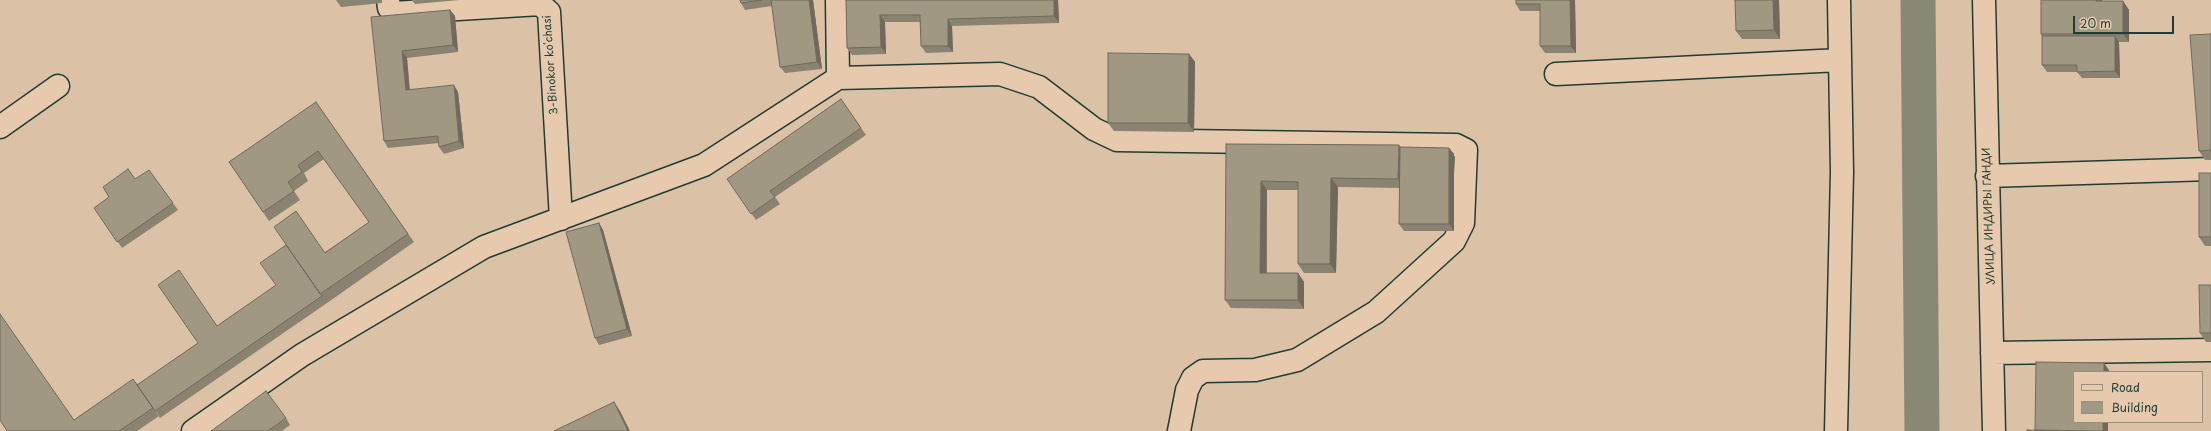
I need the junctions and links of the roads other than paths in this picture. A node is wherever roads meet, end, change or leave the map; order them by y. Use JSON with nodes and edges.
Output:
{"nodes":[{"id":1,"x":388,"y":0,"type":"edge"},
{"id":2,"x":837,"y":0,"type":"edge"},
{"id":3,"x":1839,"y":0,"type":"edge"},
{"id":4,"x":1984,"y":0,"type":"edge"},
{"id":5,"x":1840,"y":60,"type":"junction"},
{"id":6,"x":1556,"y":74,"type":"dead end"},
{"id":7,"x":838,"y":78,"type":"junction"},
{"id":8,"x":58,"y":86,"type":"dead end"},
{"id":9,"x":0,"y":127,"type":"edge"},
{"id":10,"x":2211,"y":169,"type":"edge"},
{"id":11,"x":1987,"y":176,"type":"junction"},
{"id":12,"x":561,"y":218,"type":"junction"},
{"id":13,"x":2211,"y":350,"type":"edge"},
{"id":14,"x":1992,"y":353,"type":"junction"},
{"id":15,"x":193,"y":431,"type":"edge"},
{"id":16,"x":1179,"y":431,"type":"edge"},
{"id":17,"x":1836,"y":431,"type":"edge"},
{"id":18,"x":1994,"y":431,"type":"edge"}],
"edges":[{"from":1,"to":12,"type":"street","name":"3-Binokor koʻchasi"},
{"from":2,"to":7,"type":"street"},
{"from":3,"to":5,"type":"street"},
{"from":4,"to":11,"type":"street","name":"УЛИЦА ИНДИРЫ ГАНДИ"},
{"from":5,"to":6,"type":"street"},
{"from":5,"to":17,"type":"street"},
{"from":7,"to":12,"type":"street"},
{"from":7,"to":16,"type":"street"},
{"from":8,"to":9,"type":"street"},
{"from":10,"to":11,"type":"street"},
{"from":11,"to":14,"type":"street","name":"УЛИЦА ИНДИРЫ ГАНДИ"},
{"from":12,"to":15,"type":"street"},
{"from":13,"to":14,"type":"street"},
{"from":14,"to":18,"type":"street","name":"УЛИЦА ИНДИРЫ ГАНДИ"}]}
